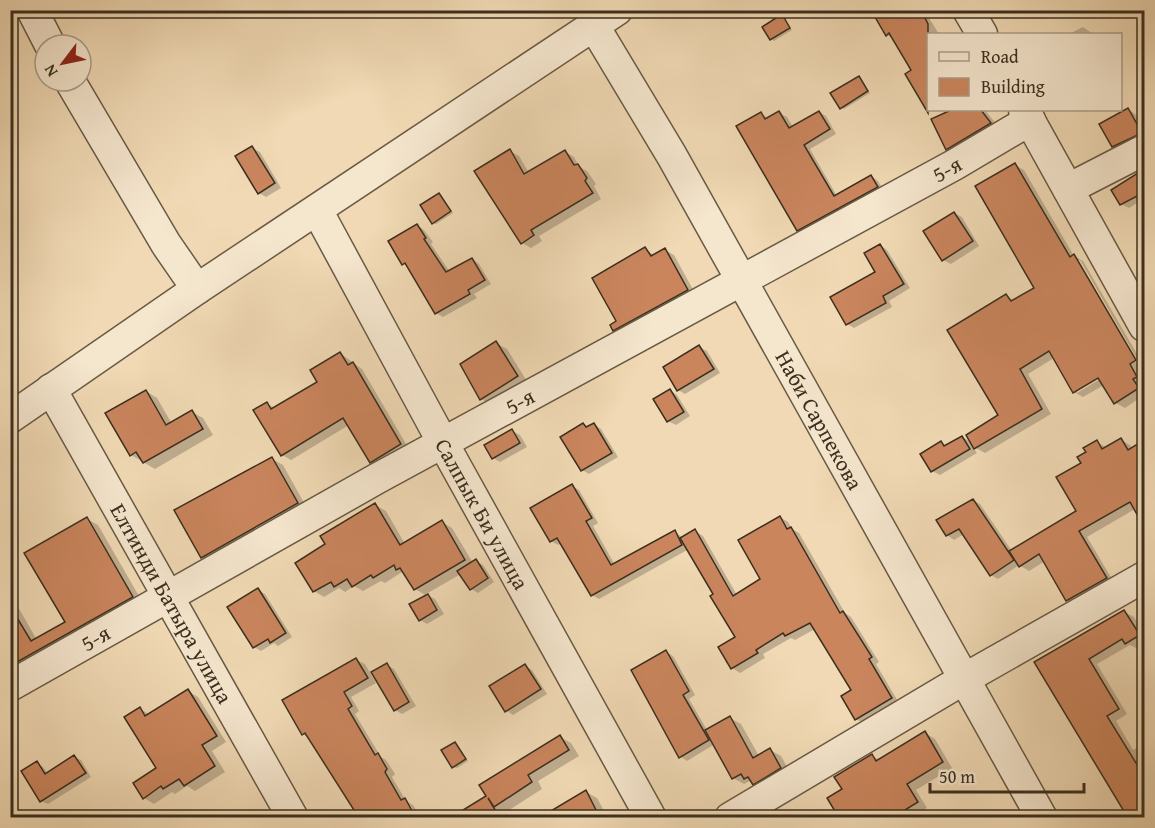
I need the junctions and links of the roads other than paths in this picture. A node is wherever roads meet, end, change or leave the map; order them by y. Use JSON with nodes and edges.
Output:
{"nodes":[{"id":1,"x":32,"y":10,"type":"edge"},
{"id":2,"x":968,"y":10,"type":"edge"},
{"id":3,"x":606,"y":18,"type":"edge"},
{"id":4,"x":44,"y":33,"type":"edge"},
{"id":5,"x":981,"y":33,"type":"edge"},
{"id":6,"x":77,"y":93,"type":"edge"},
{"id":7,"x":1027,"y":115,"type":"edge"},
{"id":8,"x":1144,"y":150,"type":"edge"},
{"id":9,"x":1068,"y":189,"type":"junction"},
{"id":10,"x":317,"y":210,"type":"junction"},
{"id":11,"x":741,"y":281,"type":"junction"},
{"id":12,"x":197,"y":289,"type":"junction"},
{"id":13,"x":1144,"y":326,"type":"edge"},
{"id":14,"x":51,"y":389,"type":"junction"},
{"id":15,"x":10,"y":418,"type":"edge"},
{"id":16,"x":443,"y":443,"type":"junction"},
{"id":17,"x":1144,"y":577,"type":"edge"},
{"id":18,"x":167,"y":597,"type":"junction"},
{"id":19,"x":964,"y":679,"type":"junction"},
{"id":20,"x":10,"y":686,"type":"edge"},
{"id":21,"x":293,"y":818,"type":"edge"},
{"id":22,"x":651,"y":818,"type":"edge"},
{"id":23,"x":730,"y":818,"type":"edge"},
{"id":24,"x":1042,"y":818,"type":"edge"}],
"edges":[{"from":1,"to":4,"type":"street"},
{"from":2,"to":5,"type":"street"},
{"from":3,"to":10,"type":"street"},
{"from":3,"to":11,"type":"street","name":"Наби Сарпекова"},
{"from":6,"to":12,"type":"street"},
{"from":7,"to":9,"type":"street"},
{"from":7,"to":11,"type":"street","name":"5-я"},
{"from":8,"to":9,"type":"street"},
{"from":9,"to":13,"type":"street"},
{"from":10,"to":12,"type":"street"},
{"from":10,"to":16,"type":"street","name":"Салпык Би улица"},
{"from":11,"to":16,"type":"street","name":"5-я"},
{"from":11,"to":19,"type":"street","name":"Наби Сарпекова"},
{"from":12,"to":14,"type":"street"},
{"from":14,"to":15,"type":"street"},
{"from":14,"to":18,"type":"street","name":"Елтинди Батыра улица"},
{"from":16,"to":18,"type":"street","name":"5-я"},
{"from":16,"to":22,"type":"street","name":"Салпык Би улица"},
{"from":17,"to":19,"type":"street"},
{"from":18,"to":20,"type":"street","name":"5-я"},
{"from":18,"to":21,"type":"street","name":"Елтинди Батыра улица"},
{"from":19,"to":23,"type":"street"},
{"from":19,"to":24,"type":"street","name":"Наби Сарпекова"}]}
